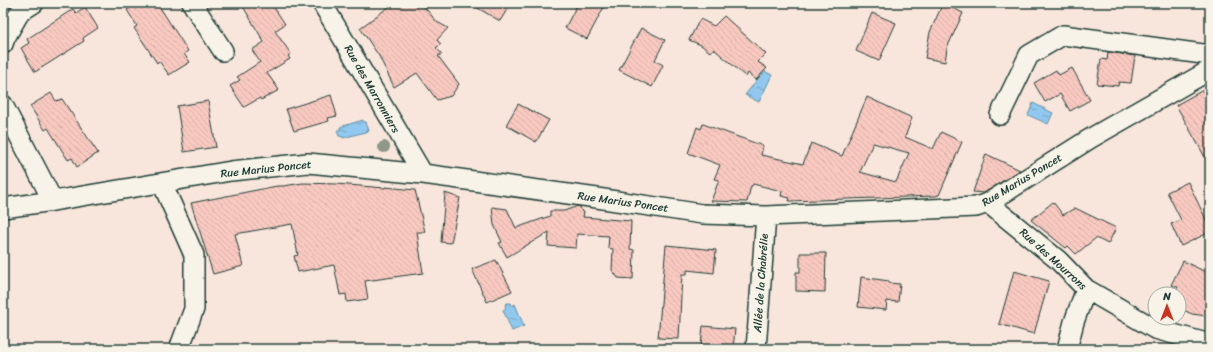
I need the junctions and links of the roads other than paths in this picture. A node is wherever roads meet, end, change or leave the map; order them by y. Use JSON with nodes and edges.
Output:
{"nodes":[{"id":1,"x":34,"y":3,"type":"edge"},
{"id":2,"x":192,"y":3,"type":"edge"},
{"id":3,"x":322,"y":3,"type":"edge"},
{"id":4,"x":3,"y":44,"type":"edge"},
{"id":5,"x":223,"y":51,"type":"dead end"},
{"id":6,"x":1210,"y":55,"type":"edge"},
{"id":7,"x":1210,"y":70,"type":"edge"},
{"id":8,"x":3,"y":105,"type":"edge"},
{"id":9,"x":1000,"y":115,"type":"dead end"},
{"id":10,"x":423,"y":174,"type":"junction"},
{"id":11,"x":162,"y":183,"type":"junction"},
{"id":12,"x":53,"y":201,"type":"junction"},
{"id":13,"x":988,"y":203,"type":"junction"},
{"id":14,"x":3,"y":208,"type":"edge"},
{"id":15,"x":766,"y":216,"type":"junction"},
{"id":16,"x":1086,"y":289,"type":"junction"},
{"id":17,"x":1210,"y":344,"type":"edge"},
{"id":18,"x":179,"y":349,"type":"edge"},
{"id":19,"x":756,"y":349,"type":"edge"},
{"id":20,"x":1067,"y":349,"type":"edge"}],
"edges":[{"from":1,"to":4,"type":"street"},
{"from":2,"to":5,"type":"street"},
{"from":3,"to":10,"type":"street","name":"Rue des Marronniers"},
{"from":6,"to":9,"type":"street"},
{"from":7,"to":13,"type":"street","name":"Rue Marius Poncet"},
{"from":8,"to":12,"type":"street"},
{"from":10,"to":11,"type":"street","name":"Rue Marius Poncet"},
{"from":10,"to":15,"type":"street","name":"Rue Marius Poncet"},
{"from":11,"to":12,"type":"street","name":"Rue Marius Poncet"},
{"from":11,"to":18,"type":"street"},
{"from":12,"to":14,"type":"street","name":"Rue Marius Poncet"},
{"from":13,"to":15,"type":"street","name":"Rue Marius Poncet"},
{"from":13,"to":16,"type":"street","name":"Rue des Mourrons"},
{"from":15,"to":19,"type":"street","name":"Allée de la Chabrélie"},
{"from":16,"to":17,"type":"street","name":"Rue des Mourrons"},
{"from":16,"to":20,"type":"street"}]}
